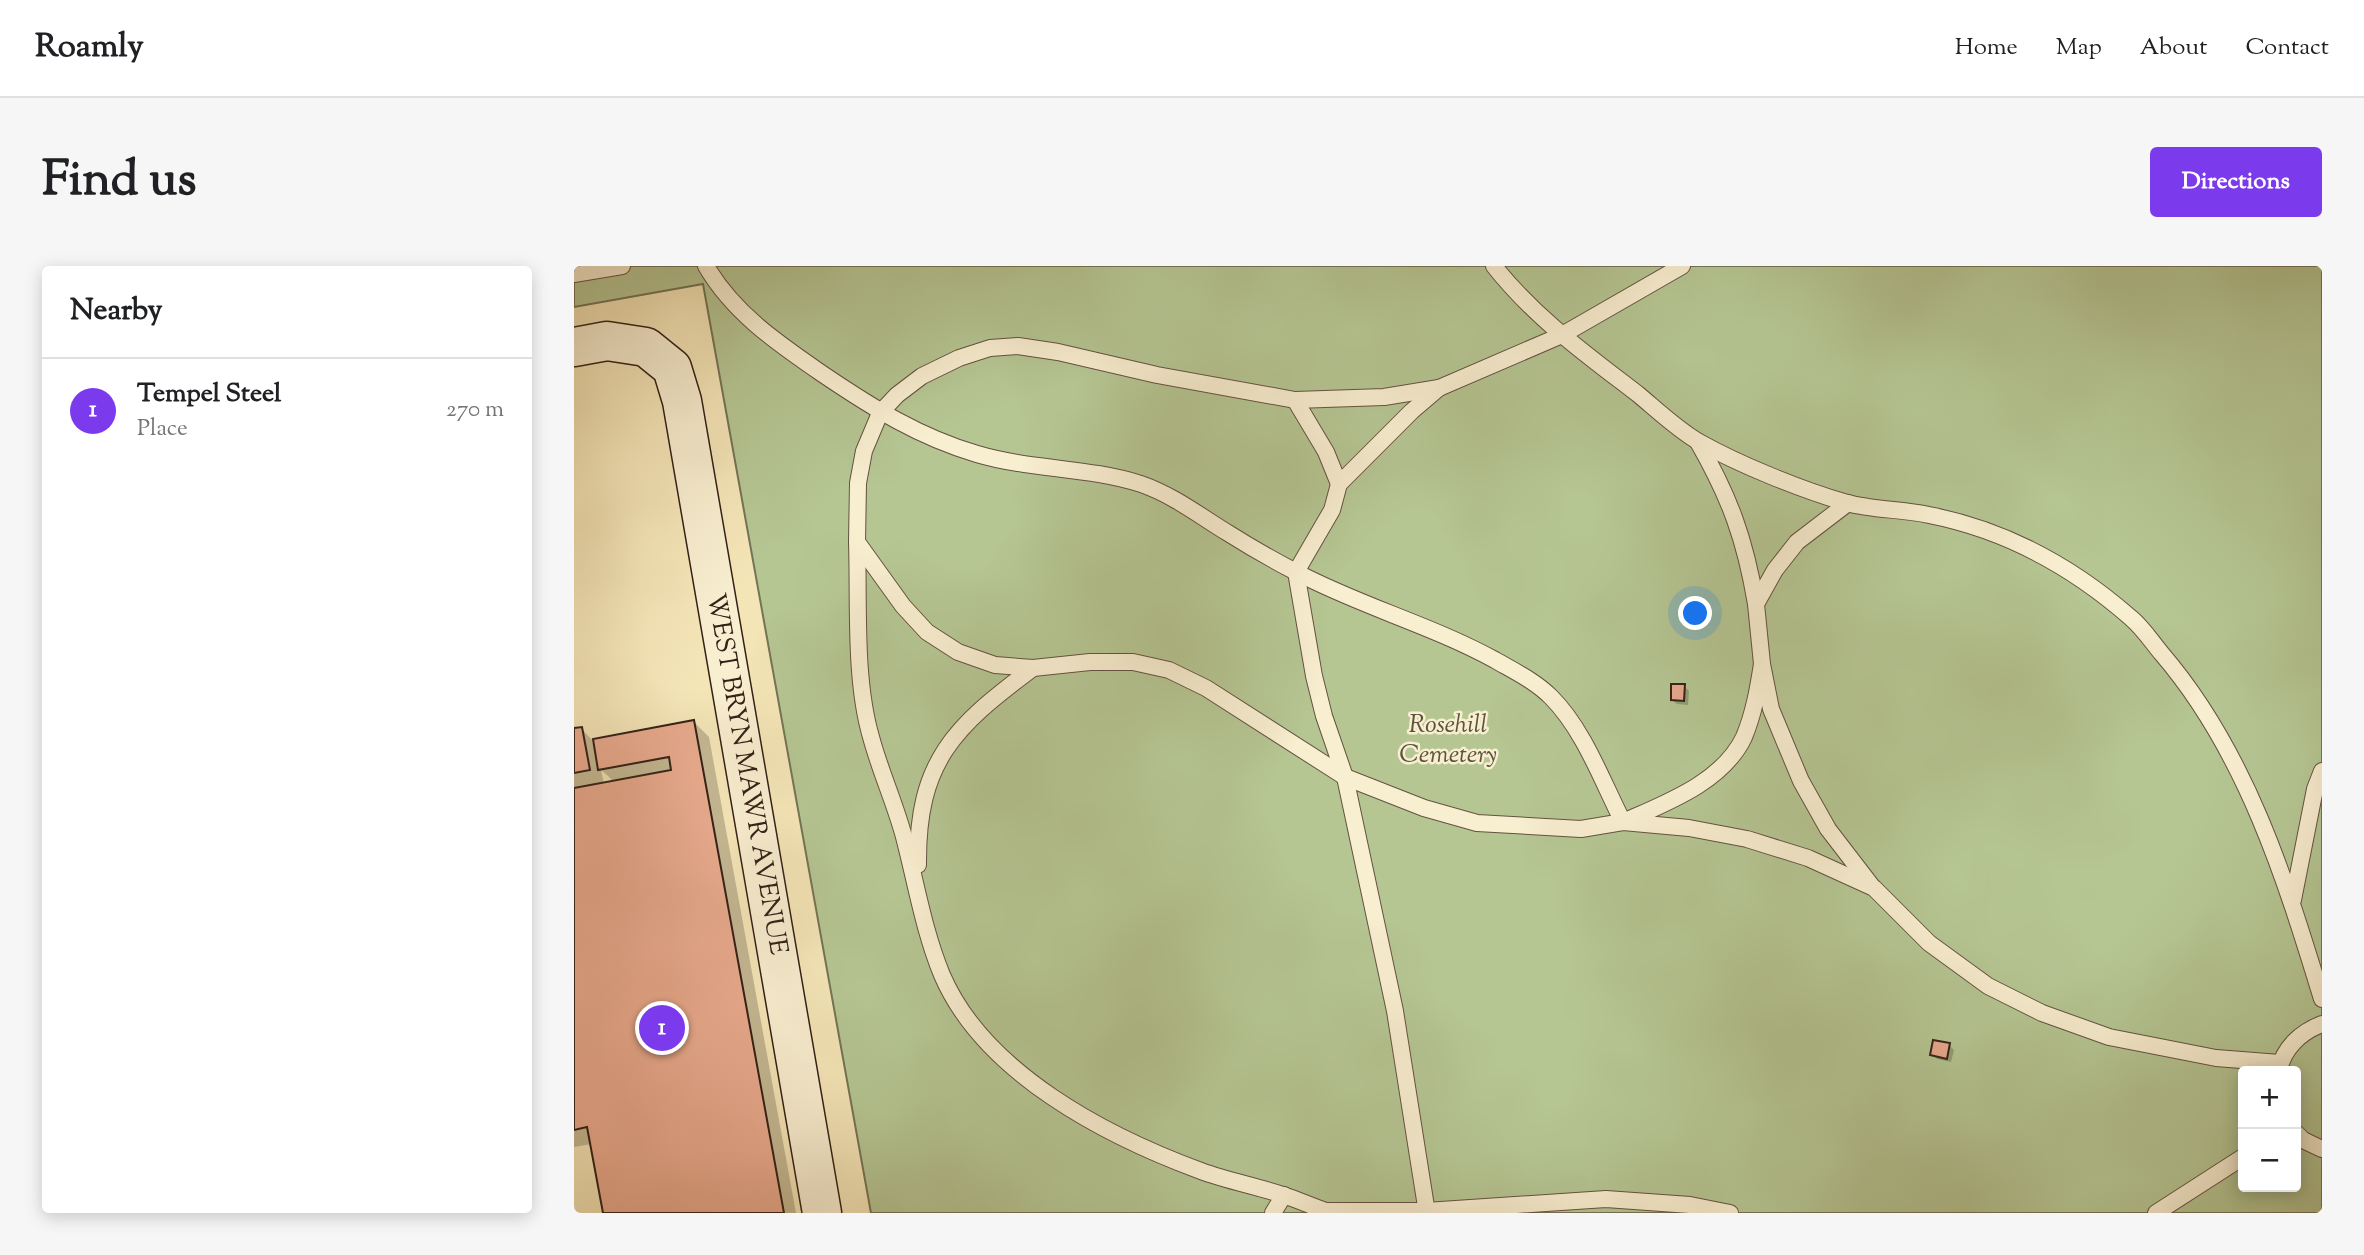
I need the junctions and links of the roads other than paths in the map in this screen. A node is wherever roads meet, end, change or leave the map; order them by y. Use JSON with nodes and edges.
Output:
{"nodes":[{"id":1,"x":622,"y":266,"type":"edge"},
{"id":2,"x":706,"y":266,"type":"edge"},
{"id":3,"x":1494,"y":266,"type":"edge"},
{"id":4,"x":1682,"y":266,"type":"edge"},
{"id":5,"x":574,"y":274,"type":"edge"},
{"id":6,"x":1562,"y":335,"type":"junction"},
{"id":7,"x":574,"y":347,"type":"edge"},
{"id":8,"x":1440,"y":388,"type":"junction"},
{"id":9,"x":1295,"y":400,"type":"junction"},
{"id":10,"x":880,"y":413,"type":"junction"},
{"id":11,"x":1698,"y":442,"type":"junction"},
{"id":12,"x":1339,"y":484,"type":"junction"},
{"id":13,"x":1848,"y":503,"type":"junction"},
{"id":14,"x":857,"y":542,"type":"junction"},
{"id":15,"x":1296,"y":572,"type":"junction"},
{"id":16,"x":1756,"y":604,"type":"junction"},
{"id":17,"x":1762,"y":664,"type":"junction"},
{"id":18,"x":1033,"y":668,"type":"junction"},
{"id":19,"x":2322,"y":771,"type":"edge"},
{"id":20,"x":1346,"y":777,"type":"junction"},
{"id":21,"x":1623,"y":822,"type":"junction"},
{"id":22,"x":1874,"y":888,"type":"junction"},
{"id":23,"x":918,"y":892,"type":"junction"},
{"id":24,"x":2292,"y":902,"type":"junction"},
{"id":25,"x":2322,"y":999,"type":"edge"},
{"id":26,"x":2322,"y":1024,"type":"edge"},
{"id":27,"x":2272,"y":1066,"type":"edge"},
{"id":28,"x":2280,"y":1066,"type":"edge"},
{"id":29,"x":2301,"y":1138,"type":"edge"},
{"id":30,"x":2322,"y":1149,"type":"edge"},
{"id":31,"x":2238,"y":1160,"type":"edge"},
{"id":32,"x":1284,"y":1195,"type":"junction"},
{"id":33,"x":1330,"y":1212,"type":"edge"},
{"id":34,"x":1426,"y":1212,"type":"edge"},
{"id":35,"x":822,"y":1213,"type":"edge"},
{"id":36,"x":1273,"y":1213,"type":"edge"},
{"id":37,"x":1730,"y":1213,"type":"edge"},
{"id":38,"x":2156,"y":1213,"type":"edge"}],
"edges":[{"from":1,"to":5,"type":"lane"},
{"from":2,"to":10,"type":"lane"},
{"from":3,"to":6,"type":"lane"},
{"from":4,"to":6,"type":"lane"},
{"from":6,"to":8,"type":"lane"},
{"from":6,"to":11,"type":"lane"},
{"from":7,"to":35,"type":"street","name":"WEST BRYN MAWR AVENUE"},
{"from":8,"to":9,"type":"lane"},
{"from":8,"to":12,"type":"lane"},
{"from":9,"to":10,"type":"lane"},
{"from":9,"to":12,"type":"lane"},
{"from":10,"to":14,"type":"lane"},
{"from":10,"to":15,"type":"lane"},
{"from":11,"to":13,"type":"lane"},
{"from":11,"to":16,"type":"lane"},
{"from":12,"to":15,"type":"lane"},
{"from":13,"to":16,"type":"lane"},
{"from":13,"to":24,"type":"lane"},
{"from":14,"to":18,"type":"lane"},
{"from":14,"to":23,"type":"lane"},
{"from":15,"to":20,"type":"lane"},
{"from":15,"to":21,"type":"lane"},
{"from":16,"to":17,"type":"lane"},
{"from":17,"to":21,"type":"lane"},
{"from":17,"to":22,"type":"lane"},
{"from":18,"to":20,"type":"lane"},
{"from":18,"to":23,"type":"lane"},
{"from":19,"to":24,"type":"lane"},
{"from":20,"to":21,"type":"lane"},
{"from":20,"to":34,"type":"lane"},
{"from":21,"to":22,"type":"lane"},
{"from":22,"to":27,"type":"lane"},
{"from":23,"to":32,"type":"lane"},
{"from":24,"to":25,"type":"lane"},
{"from":26,"to":28,"type":"lane"},
{"from":29,"to":30,"type":"lane"},
{"from":31,"to":38,"type":"lane"},
{"from":32,"to":33,"type":"lane"},
{"from":32,"to":36,"type":"lane"},
{"from":33,"to":34,"type":"lane"},
{"from":34,"to":37,"type":"lane"}]}
